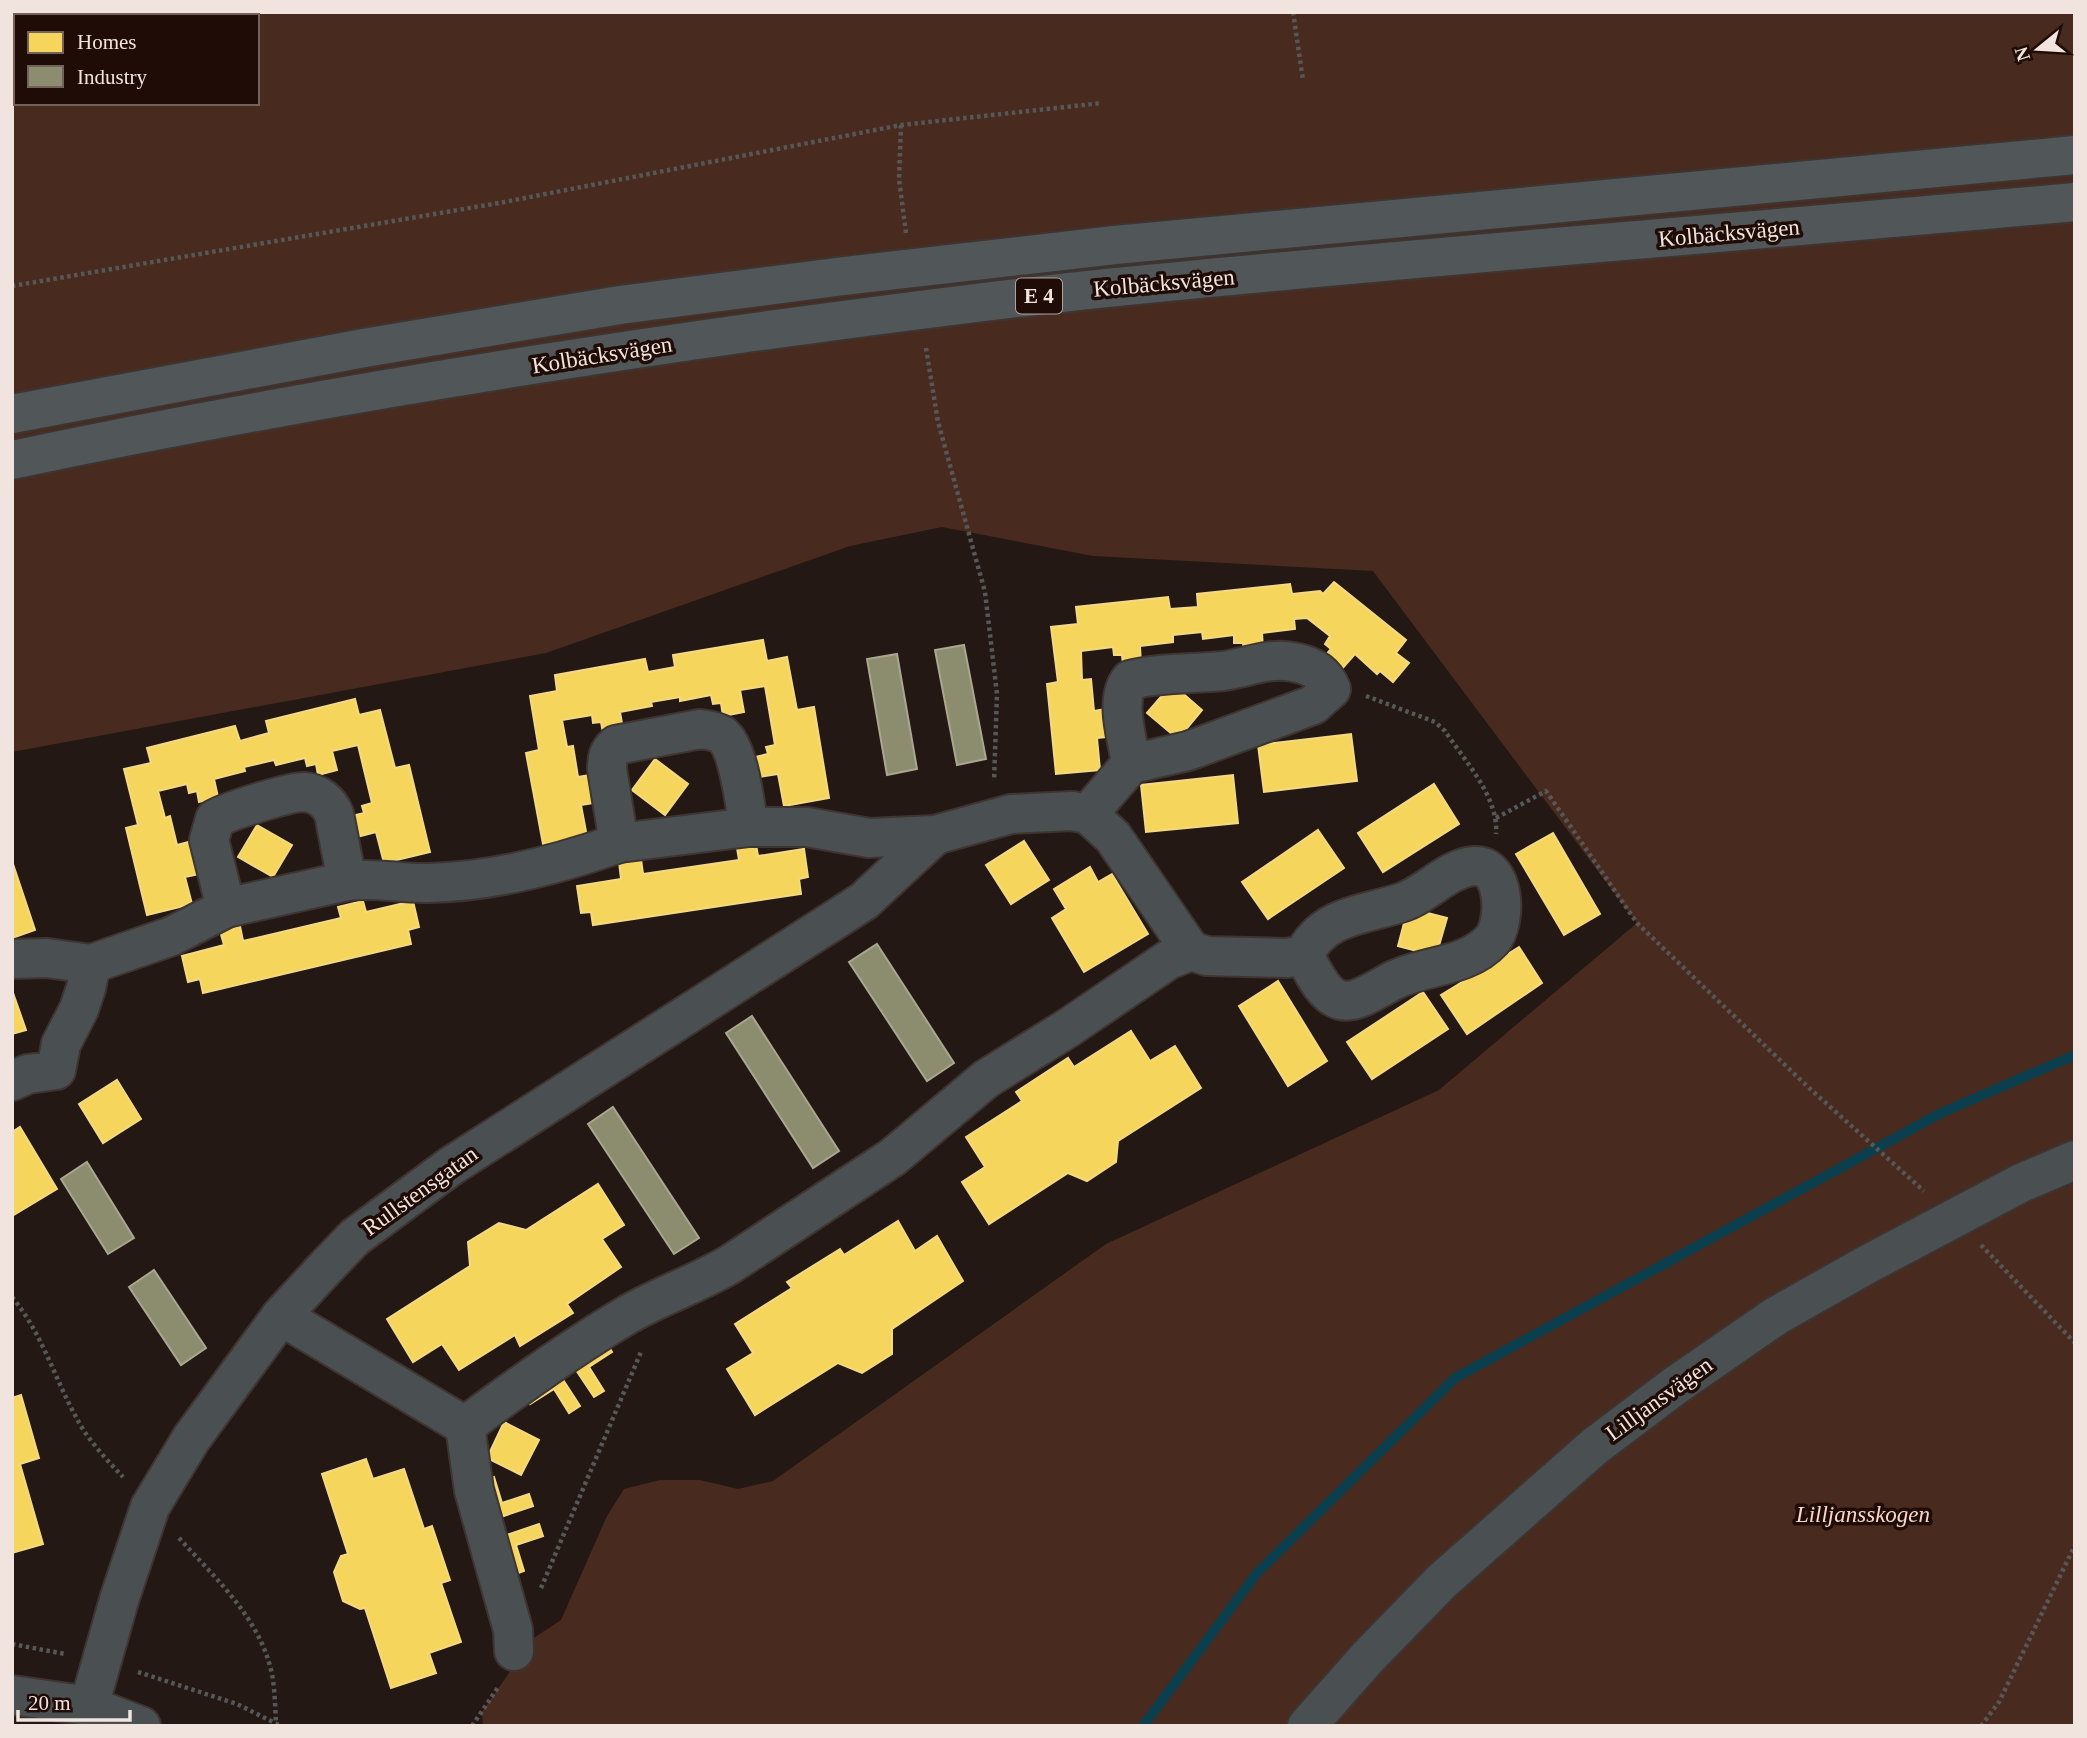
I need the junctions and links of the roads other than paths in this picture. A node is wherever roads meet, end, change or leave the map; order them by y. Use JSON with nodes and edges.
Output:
{"nodes":[{"id":1,"x":2075,"y":155,"type":"edge"},
{"id":2,"x":2075,"y":202,"type":"edge"},
{"id":3,"x":12,"y":414,"type":"edge"},
{"id":4,"x":12,"y":460,"type":"edge"},
{"id":5,"x":1131,"y":764,"type":"junction"},
{"id":6,"x":1088,"y":814,"type":"junction"},
{"id":7,"x":749,"y":827,"type":"junction"},
{"id":8,"x":935,"y":835,"type":"junction"},
{"id":9,"x":619,"y":843,"type":"junction"},
{"id":10,"x":347,"y":881,"type":"junction"},
{"id":11,"x":226,"y":908,"type":"junction"},
{"id":12,"x":1191,"y":951,"type":"junction"},
{"id":13,"x":1304,"y":955,"type":"junction"},
{"id":14,"x":12,"y":959,"type":"edge"},
{"id":15,"x":91,"y":964,"type":"junction"},
{"id":16,"x":12,"y":1081,"type":"edge"},
{"id":17,"x":2075,"y":1160,"type":"edge"},
{"id":18,"x":281,"y":1316,"type":"junction"},
{"id":19,"x":465,"y":1426,"type":"junction"},
{"id":20,"x":514,"y":1651,"type":"road end"},
{"id":21,"x":12,"y":1695,"type":"edge"},
{"id":22,"x":89,"y":1706,"type":"junction"},
{"id":23,"x":141,"y":1726,"type":"edge"},
{"id":24,"x":1307,"y":1726,"type":"edge"}],
"edges":[{"from":1,"to":3,"type":"highway","name":"Kolbäcksvägen","number":"E 4"},
{"from":2,"to":4,"type":"highway","name":"Kolbäcksvägen","number":"E 4"},
{"from":5,"to":5,"type":"street"},
{"from":5,"to":6,"type":"street"},
{"from":6,"to":8,"type":"street"},
{"from":6,"to":12,"type":"street"},
{"from":7,"to":8,"type":"street"},
{"from":7,"to":9,"type":"street"},
{"from":7,"to":9,"type":"street"},
{"from":8,"to":18,"type":"street","name":"Rullstensgatan"},
{"from":9,"to":10,"type":"street"},
{"from":10,"to":11,"type":"street"},
{"from":10,"to":11,"type":"street"},
{"from":11,"to":15,"type":"street"},
{"from":12,"to":13,"type":"street"},
{"from":12,"to":19,"type":"street"},
{"from":13,"to":13,"type":"street"},
{"from":14,"to":15,"type":"street"},
{"from":15,"to":16,"type":"street"},
{"from":17,"to":24,"type":"street","name":"Lilljansvägen"},
{"from":18,"to":19,"type":"street"},
{"from":18,"to":22,"type":"street","name":"Rullstensgatan"},
{"from":19,"to":20,"type":"street"},
{"from":21,"to":22,"type":"street"},
{"from":22,"to":23,"type":"street"}]}
